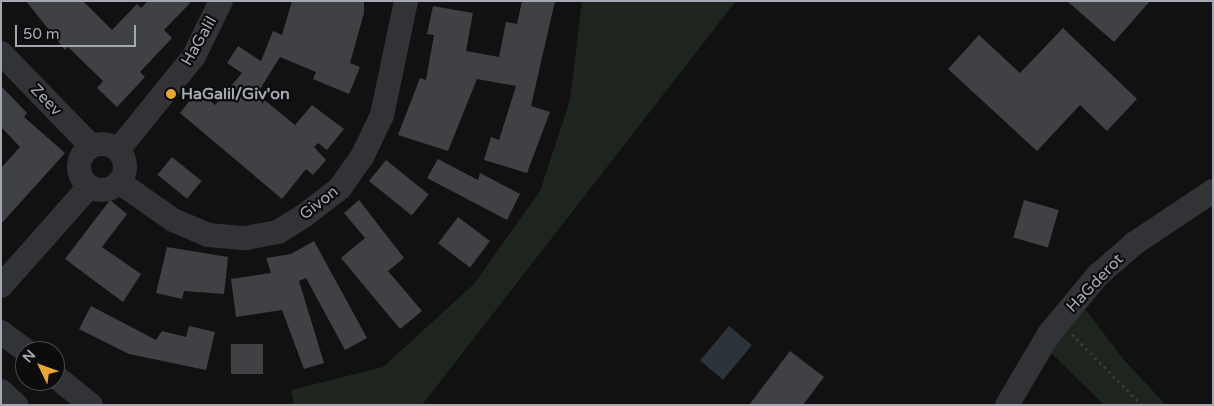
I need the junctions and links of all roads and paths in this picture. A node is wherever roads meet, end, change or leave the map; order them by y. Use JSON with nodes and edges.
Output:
{"nodes":[{"id":1,"x":221,"y":1,"type":"edge"},
{"id":2,"x":406,"y":1,"type":"edge"},
{"id":3,"x":1,"y":53,"type":"edge"},
{"id":4,"x":91,"y":146,"type":"junction"},
{"id":5,"x":118,"y":150,"type":"junction"},
{"id":6,"x":85,"y":182,"type":"junction"},
{"id":7,"x":119,"y":182,"type":"junction"},
{"id":8,"x":1213,"y":191,"type":"edge"},
{"id":9,"x":1,"y":266,"type":"edge"},
{"id":10,"x":1,"y":286,"type":"edge"},
{"id":11,"x":1060,"y":320,"type":"junction"},
{"id":12,"x":4,"y":333,"type":"edge"},
{"id":13,"x":15,"y":342,"type":"edge"},
{"id":14,"x":65,"y":384,"type":"edge"},
{"id":15,"x":1,"y":391,"type":"edge"},
{"id":16,"x":16,"y":405,"type":"edge"},
{"id":17,"x":91,"y":405,"type":"edge"},
{"id":18,"x":1007,"y":405,"type":"edge"},
{"id":19,"x":1142,"y":405,"type":"edge"}],
"edges":[{"from":1,"to":5,"type":"street","name":"HaGalil"},
{"from":2,"to":7,"type":"street","name":"Givon"},
{"from":3,"to":4,"type":"street","name":"Zeev"},
{"from":4,"to":5,"type":"street"},
{"from":4,"to":6,"type":"street"},
{"from":5,"to":7,"type":"street"},
{"from":6,"to":7,"type":"street"},
{"from":6,"to":9,"type":"street"},
{"from":6,"to":10,"type":"street"},
{"from":8,"to":11,"type":"street","name":"HaGderot"},
{"from":11,"to":18,"type":"street","name":"HaGderot"},
{"from":11,"to":19,"type":"path"},
{"from":12,"to":13,"type":"street"},
{"from":14,"to":17,"type":"street"},
{"from":15,"to":16,"type":"street"}]}
